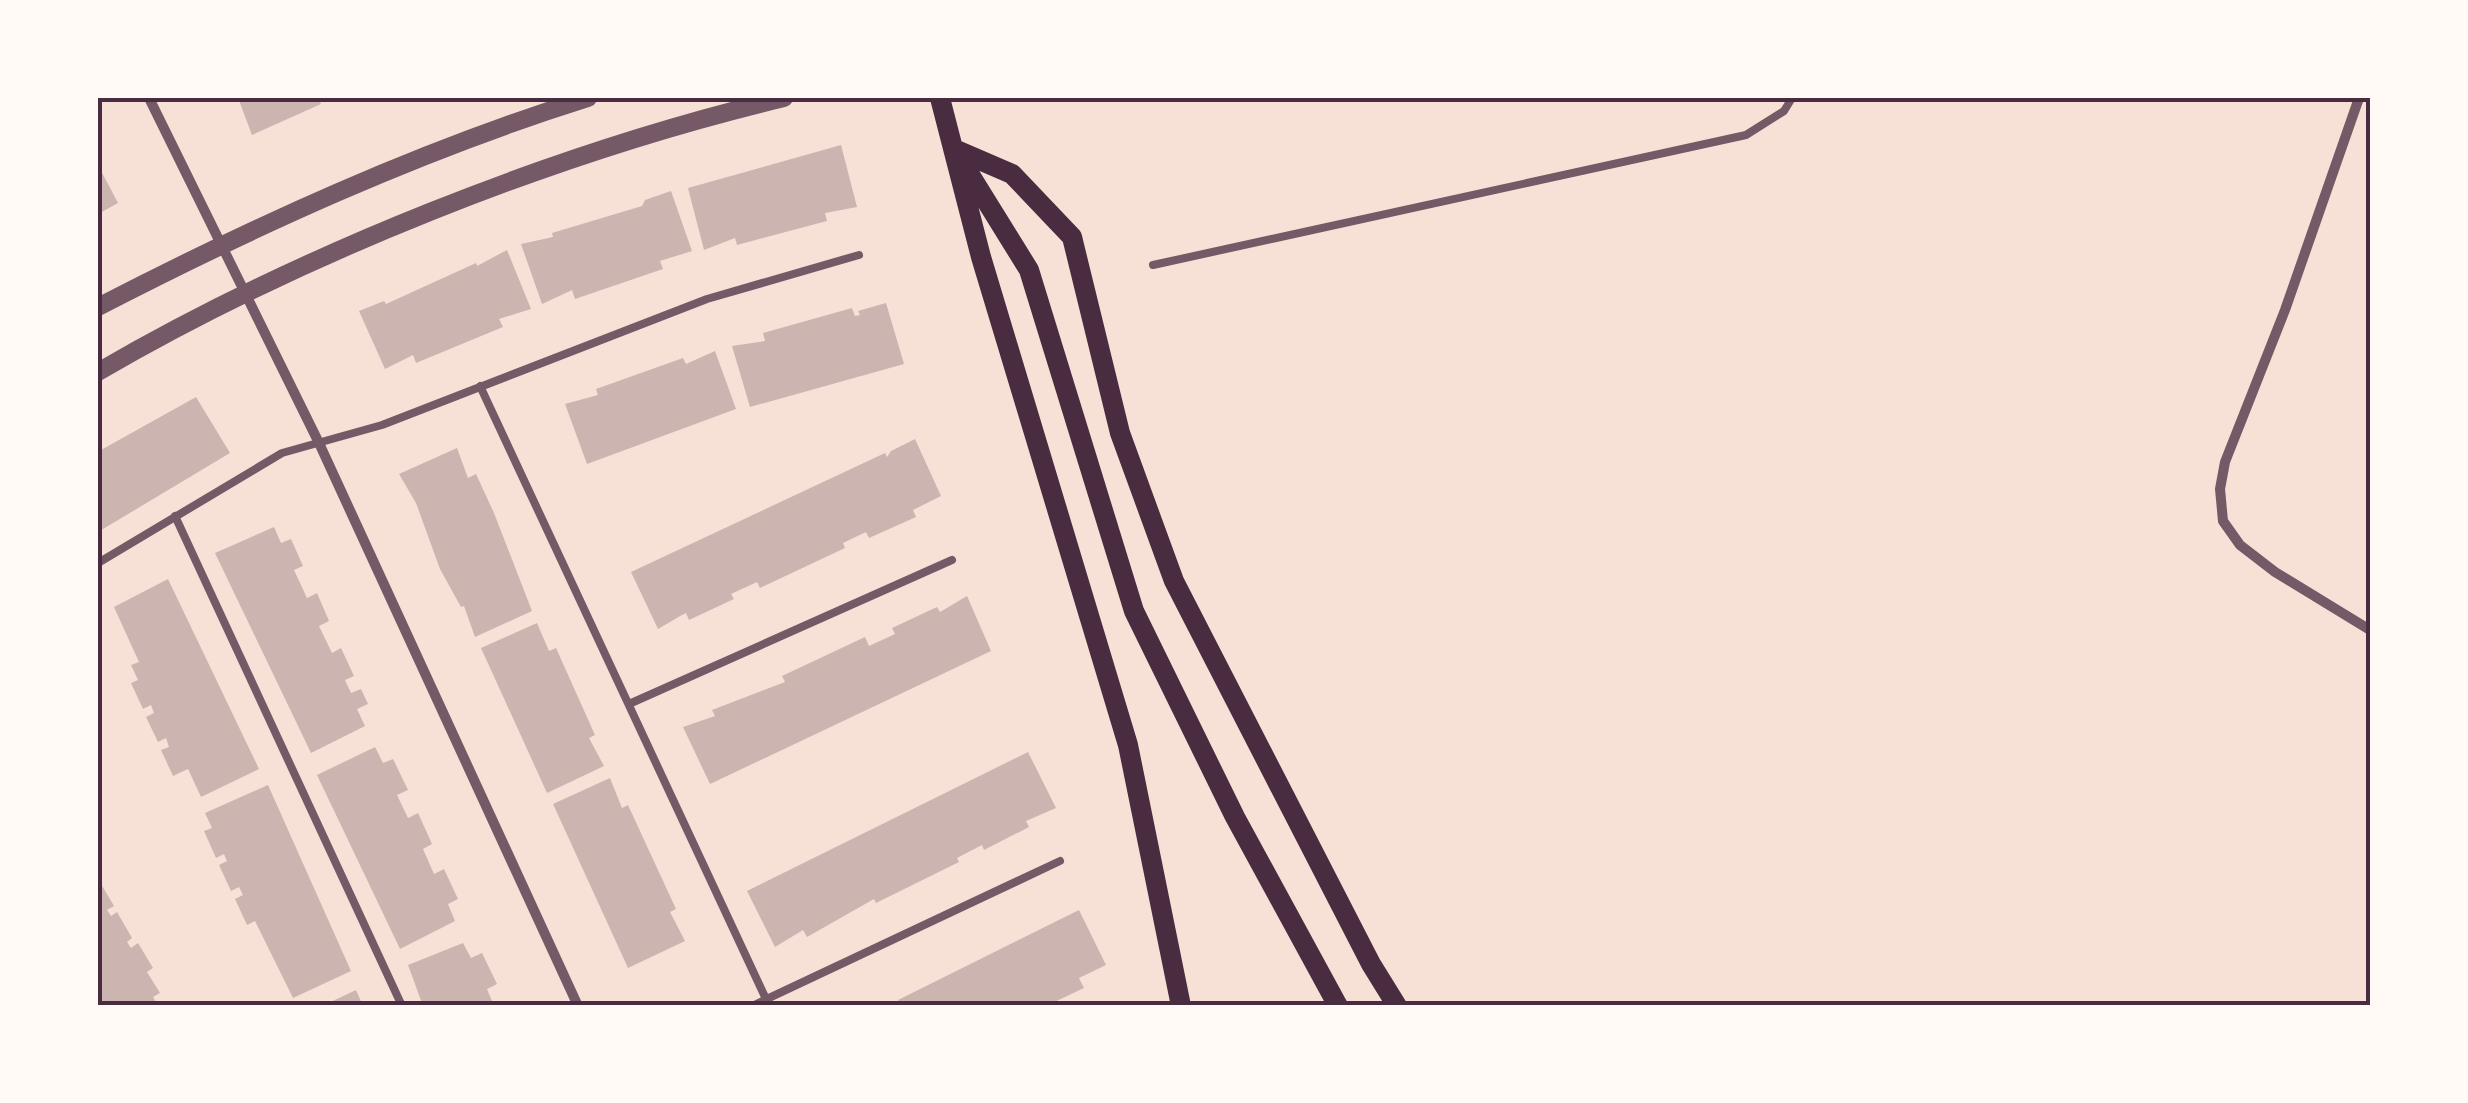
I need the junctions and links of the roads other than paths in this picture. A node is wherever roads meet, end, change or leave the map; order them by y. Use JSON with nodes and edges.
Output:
{"nodes":[{"id":1,"x":150,"y":98,"type":"edge"},
{"id":2,"x":588,"y":98,"type":"edge"},
{"id":3,"x":784,"y":98,"type":"edge"},
{"id":4,"x":940,"y":98,"type":"edge"},
{"id":5,"x":1792,"y":98,"type":"edge"},
{"id":6,"x":2359,"y":98,"type":"edge"},
{"id":7,"x":954,"y":148,"type":"junction"},
{"id":8,"x":222,"y":243,"type":"junction"},
{"id":9,"x":860,"y":255,"type":"dead end"},
{"id":10,"x":1153,"y":265,"type":"dead end"},
{"id":11,"x":248,"y":294,"type":"junction"},
{"id":12,"x":98,"y":307,"type":"edge"},
{"id":13,"x":98,"y":372,"type":"edge"},
{"id":14,"x":480,"y":386,"type":"junction"},
{"id":15,"x":319,"y":443,"type":"junction"},
{"id":16,"x":175,"y":516,"type":"junction"},
{"id":17,"x":952,"y":560,"type":"dead end"},
{"id":18,"x":98,"y":563,"type":"edge"},
{"id":19,"x":2370,"y":630,"type":"edge"},
{"id":20,"x":629,"y":704,"type":"junction"},
{"id":21,"x":1060,"y":862,"type":"dead end"},
{"id":22,"x":766,"y":999,"type":"junction"},
{"id":23,"x":402,"y":1006,"type":"edge"},
{"id":24,"x":578,"y":1006,"type":"edge"},
{"id":25,"x":752,"y":1006,"type":"edge"},
{"id":26,"x":1181,"y":1006,"type":"edge"},
{"id":27,"x":1338,"y":1006,"type":"edge"},
{"id":28,"x":1396,"y":1006,"type":"edge"}],
"edges":[{"from":1,"to":8,"type":"street"},
{"from":2,"to":8,"type":"street"},
{"from":3,"to":11,"type":"street"},
{"from":4,"to":7,"type":"main road"},
{"from":5,"to":10,"type":"lane"},
{"from":6,"to":19,"type":"street"},
{"from":7,"to":26,"type":"main road"},
{"from":7,"to":27,"type":"main road"},
{"from":7,"to":28,"type":"main road"},
{"from":8,"to":11,"type":"street"},
{"from":8,"to":12,"type":"street"},
{"from":9,"to":14,"type":"lane"},
{"from":11,"to":13,"type":"street"},
{"from":11,"to":15,"type":"street"},
{"from":14,"to":15,"type":"lane"},
{"from":14,"to":20,"type":"lane"},
{"from":15,"to":16,"type":"lane"},
{"from":15,"to":24,"type":"street"},
{"from":16,"to":18,"type":"lane"},
{"from":16,"to":23,"type":"lane"},
{"from":17,"to":20,"type":"lane"},
{"from":20,"to":22,"type":"lane"},
{"from":21,"to":22,"type":"lane"},
{"from":22,"to":25,"type":"lane"}]}
